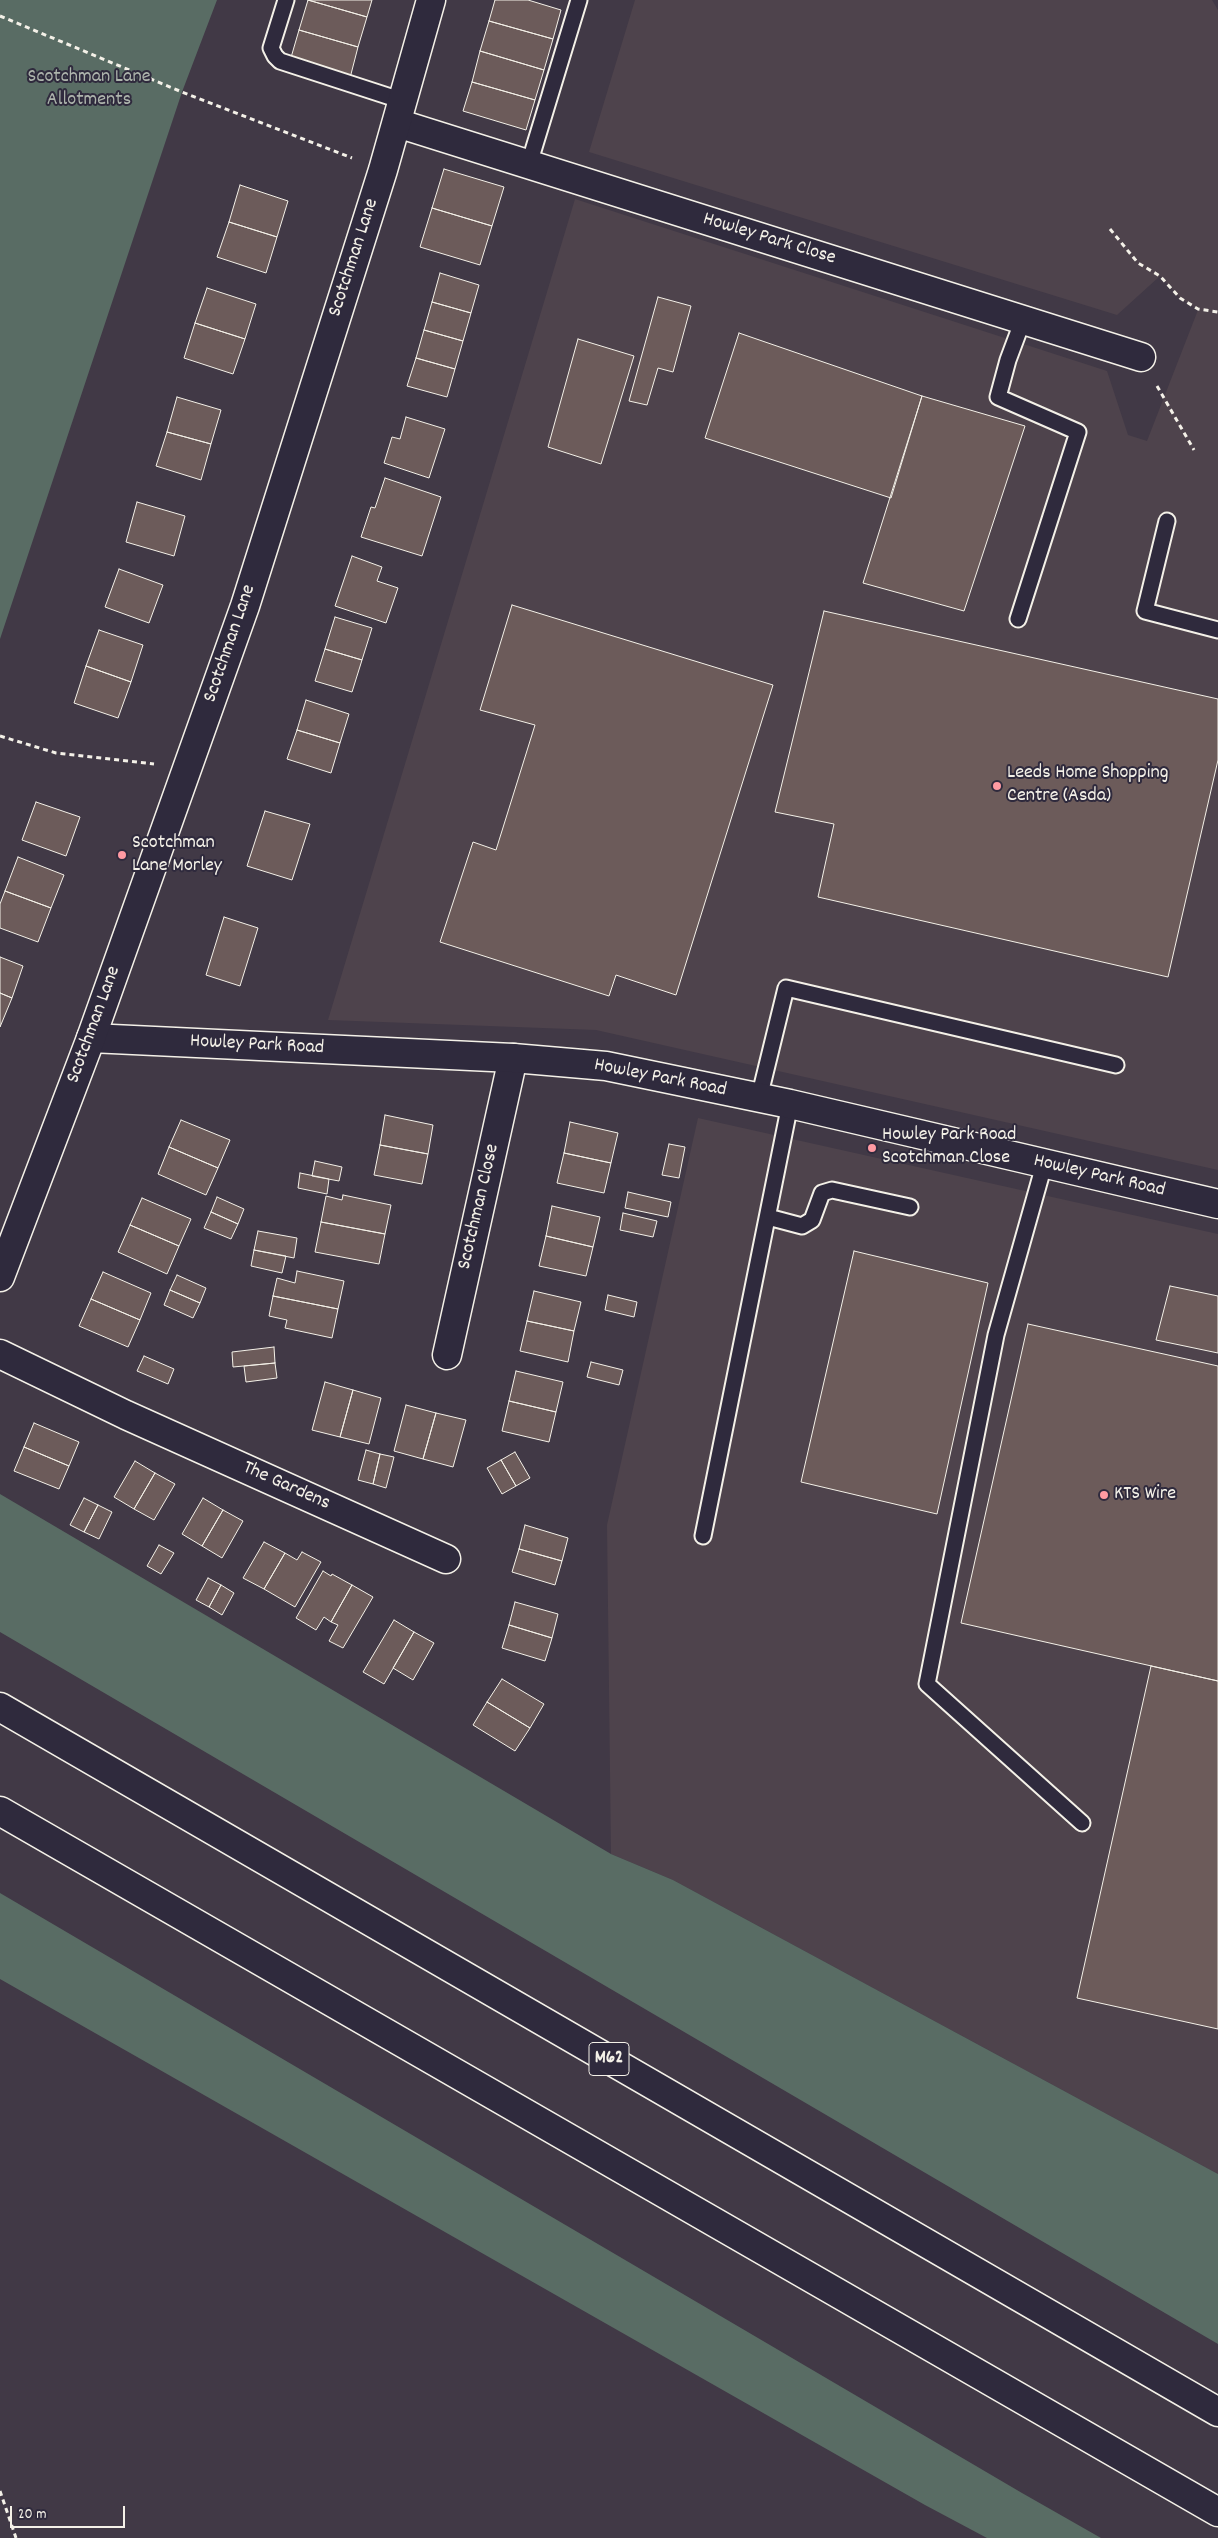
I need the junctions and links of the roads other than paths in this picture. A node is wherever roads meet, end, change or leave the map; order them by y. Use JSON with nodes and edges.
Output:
{"nodes":[{"id":1,"x":286,"y":0,"type":"edge"},
{"id":2,"x":431,"y":0,"type":"edge"},
{"id":3,"x":577,"y":1,"type":"edge"},
{"id":4,"x":400,"y":112,"type":"junction"},
{"id":5,"x":529,"y":164,"type":"junction"},
{"id":6,"x":1023,"y":320,"type":"junction"},
{"id":7,"x":1141,"y":357,"type":"road end"},
{"id":8,"x":1167,"y":521,"type":"dead end"},
{"id":9,"x":1018,"y":619,"type":"dead end"},
{"id":10,"x":1218,"y":630,"type":"edge"},
{"id":11,"x":91,"y":1038,"type":"junction"},
{"id":12,"x":513,"y":1058,"type":"junction"},
{"id":13,"x":1116,"y":1065,"type":"dead end"},
{"id":14,"x":759,"y":1098,"type":"junction"},
{"id":15,"x":790,"y":1104,"type":"junction"},
{"id":16,"x":1044,"y":1165,"type":"junction"},
{"id":17,"x":1218,"y":1204,"type":"edge"},
{"id":18,"x":910,"y":1207,"type":"dead end"},
{"id":19,"x":768,"y":1218,"type":"junction"},
{"id":20,"x":0,"y":1277,"type":"edge"},
{"id":21,"x":0,"y":1354,"type":"edge"},
{"id":22,"x":447,"y":1355,"type":"dead end"},
{"id":23,"x":704,"y":1536,"type":"dead end"},
{"id":24,"x":446,"y":1559,"type":"dead end"},
{"id":25,"x":0,"y":1707,"type":"edge"},
{"id":26,"x":0,"y":1811,"type":"edge"},
{"id":27,"x":1082,"y":1823,"type":"dead end"},
{"id":28,"x":1218,"y":2412,"type":"edge"},
{"id":29,"x":1218,"y":2512,"type":"edge"}],
"edges":[{"from":1,"to":4,"type":"lane"},
{"from":2,"to":4,"type":"main road","name":"Scotchman Lane"},
{"from":3,"to":5,"type":"lane"},
{"from":4,"to":5,"type":"main road","name":"Howley Park Close"},
{"from":4,"to":11,"type":"main road","name":"Scotchman Lane"},
{"from":5,"to":6,"type":"main road","name":"Howley Park Close"},
{"from":6,"to":7,"type":"main road","name":"Howley Park Close"},
{"from":6,"to":9,"type":"lane"},
{"from":8,"to":10,"type":"lane"},
{"from":11,"to":12,"type":"main road","name":"Howley Park Road"},
{"from":11,"to":20,"type":"main road","name":"Scotchman Lane"},
{"from":12,"to":14,"type":"main road","name":"Howley Park Road"},
{"from":12,"to":22,"type":"main road","name":"Scotchman Close"},
{"from":13,"to":14,"type":"lane"},
{"from":14,"to":15,"type":"main road","name":"Howley Park Road"},
{"from":15,"to":16,"type":"main road","name":"Howley Park Road"},
{"from":15,"to":19,"type":"lane"},
{"from":16,"to":17,"type":"main road","name":"Howley Park Road"},
{"from":16,"to":27,"type":"lane"},
{"from":18,"to":19,"type":"lane"},
{"from":19,"to":23,"type":"lane"},
{"from":21,"to":24,"type":"main road","name":"The Gardens"},
{"from":25,"to":28,"type":"main road","number":"M62"},
{"from":26,"to":29,"type":"main road"}]}
